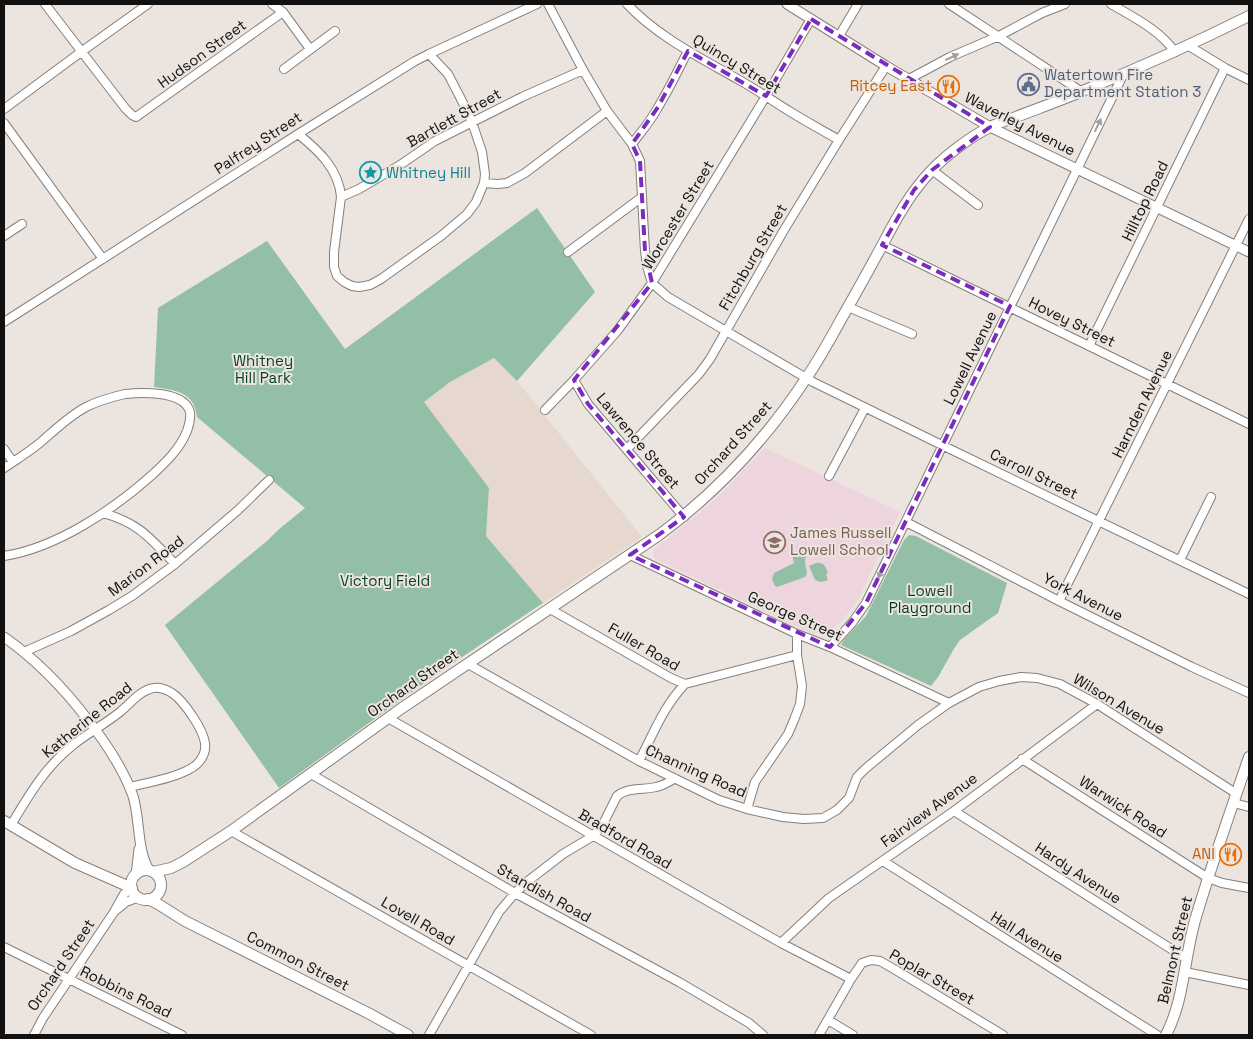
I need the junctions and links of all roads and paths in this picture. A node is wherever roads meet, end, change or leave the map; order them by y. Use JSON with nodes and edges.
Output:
{"nodes":[{"id":1,"x":45,"y":4,"type":"edge"},
{"id":2,"x":148,"y":4,"type":"edge"},
{"id":3,"x":272,"y":4,"type":"edge"},
{"id":4,"x":537,"y":4,"type":"edge"},
{"id":5,"x":548,"y":4,"type":"edge"},
{"id":6,"x":627,"y":4,"type":"edge"},
{"id":7,"x":787,"y":4,"type":"edge"},
{"id":8,"x":858,"y":4,"type":"edge"},
{"id":9,"x":949,"y":4,"type":"edge"},
{"id":10,"x":1065,"y":4,"type":"edge"},
{"id":11,"x":1111,"y":4,"type":"edge"},
{"id":12,"x":283,"y":12,"type":"junction"},
{"id":13,"x":1249,"y":16,"type":"edge"},
{"id":14,"x":812,"y":19,"type":"junction"},
{"id":15,"x":335,"y":31,"type":"dead end"},
{"id":16,"x":839,"y":36,"type":"junction"},
{"id":17,"x":999,"y":36,"type":"junction"},
{"id":18,"x":1189,"y":46,"type":"junction"},
{"id":19,"x":310,"y":49,"type":"junction"},
{"id":20,"x":688,"y":51,"type":"junction"},
{"id":21,"x":81,"y":52,"type":"junction"},
{"id":22,"x":1175,"y":52,"type":"junction"},
{"id":23,"x":429,"y":54,"type":"junction"},
{"id":24,"x":886,"y":66,"type":"junction"},
{"id":25,"x":1225,"y":68,"type":"junction"},
{"id":26,"x":284,"y":69,"type":"dead end"},
{"id":27,"x":583,"y":70,"type":"junction"},
{"id":28,"x":1123,"y":75,"type":"junction"},
{"id":29,"x":908,"y":79,"type":"junction"},
{"id":30,"x":1249,"y":80,"type":"edge"},
{"id":31,"x":1082,"y":92,"type":"junction"},
{"id":32,"x":766,"y":96,"type":"junction"},
{"id":33,"x":4,"y":109,"type":"edge"},
{"id":34,"x":607,"y":111,"type":"junction"},
{"id":35,"x":472,"y":122,"type":"junction"},
{"id":36,"x":4,"y":123,"type":"edge"},
{"id":37,"x":990,"y":127,"type":"junction"},
{"id":38,"x":298,"y":134,"type":"junction"},
{"id":39,"x":839,"y":140,"type":"junction"},
{"id":40,"x":632,"y":144,"type":"junction"},
{"id":41,"x":1077,"y":168,"type":"junction"},
{"id":42,"x":932,"y":170,"type":"junction"},
{"id":43,"x":484,"y":183,"type":"junction"},
{"id":44,"x":341,"y":196,"type":"junction"},
{"id":45,"x":642,"y":197,"type":"junction"},
{"id":46,"x":978,"y":205,"type":"dead end"},
{"id":47,"x":1157,"y":207,"type":"junction"},
{"id":48,"x":1249,"y":219,"type":"edge"},
{"id":49,"x":22,"y":224,"type":"dead end"},
{"id":50,"x":4,"y":236,"type":"edge"},
{"id":51,"x":882,"y":245,"type":"junction"},
{"id":52,"x":1236,"y":246,"type":"junction"},
{"id":53,"x":568,"y":252,"type":"dead end"},
{"id":54,"x":1249,"y":252,"type":"edge"},
{"id":55,"x":103,"y":259,"type":"junction"},
{"id":56,"x":652,"y":283,"type":"junction"},
{"id":57,"x":1010,"y":306,"type":"junction"},
{"id":58,"x":848,"y":307,"type":"junction"},
{"id":59,"x":4,"y":322,"type":"edge"},
{"id":60,"x":726,"y":332,"type":"junction"},
{"id":61,"x":912,"y":334,"type":"dead end"},
{"id":62,"x":1089,"y":346,"type":"junction"},
{"id":63,"x":806,"y":378,"type":"junction"},
{"id":64,"x":574,"y":380,"type":"junction"},
{"id":65,"x":1167,"y":384,"type":"junction"},
{"id":66,"x":865,"y":408,"type":"junction"},
{"id":67,"x":545,"y":410,"type":"dead end"},
{"id":68,"x":1249,"y":424,"type":"edge"},
{"id":69,"x":943,"y":445,"type":"junction"},
{"id":70,"x":4,"y":449,"type":"edge"},
{"id":71,"x":627,"y":449,"type":"junction"},
{"id":72,"x":13,"y":462,"type":"junction"},
{"id":73,"x":4,"y":468,"type":"edge"},
{"id":74,"x":829,"y":476,"type":"dead end"},
{"id":75,"x":268,"y":480,"type":"dead end"},
{"id":76,"x":1211,"y":497,"type":"dead end"},
{"id":77,"x":103,"y":513,"type":"junction"},
{"id":78,"x":684,"y":516,"type":"junction"},
{"id":79,"x":1099,"y":521,"type":"junction"},
{"id":80,"x":904,"y":525,"type":"junction"},
{"id":81,"x":630,"y":555,"type":"junction"},
{"id":82,"x":4,"y":556,"type":"edge"},
{"id":83,"x":1180,"y":560,"type":"junction"},
{"id":84,"x":175,"y":564,"type":"junction"},
{"id":85,"x":1249,"y":594,"type":"edge"},
{"id":86,"x":1059,"y":601,"type":"junction"},
{"id":87,"x":550,"y":608,"type":"junction"},
{"id":88,"x":797,"y":634,"type":"junction"},
{"id":89,"x":4,"y":637,"type":"edge"},
{"id":90,"x":830,"y":647,"type":"junction"},
{"id":91,"x":24,"y":652,"type":"junction"},
{"id":92,"x":797,"y":655,"type":"junction"},
{"id":93,"x":468,"y":664,"type":"junction"},
{"id":94,"x":685,"y":684,"type":"junction"},
{"id":95,"x":1249,"y":693,"type":"edge"},
{"id":96,"x":949,"y":703,"type":"junction"},
{"id":97,"x":1096,"y":704,"type":"junction"},
{"id":98,"x":388,"y":718,"type":"junction"},
{"id":99,"x":95,"y":729,"type":"junction"},
{"id":100,"x":1249,"y":757,"type":"edge"},
{"id":101,"x":1022,"y":759,"type":"junction"},
{"id":102,"x":639,"y":761,"type":"junction"},
{"id":103,"x":310,"y":774,"type":"junction"},
{"id":104,"x":674,"y":778,"type":"junction"},
{"id":105,"x":129,"y":787,"type":"junction"},
{"id":106,"x":1235,"y":799,"type":"junction"},
{"id":107,"x":1249,"y":807,"type":"edge"},
{"id":108,"x":747,"y":809,"type":"junction"},
{"id":109,"x":954,"y":810,"type":"junction"},
{"id":110,"x":7,"y":823,"type":"edge"},
{"id":111,"x":231,"y":831,"type":"junction"},
{"id":112,"x":140,"y":836,"type":"junction"},
{"id":113,"x":593,"y":836,"type":"junction"},
{"id":114,"x":883,"y":861,"type":"junction"},
{"id":115,"x":183,"y":862,"type":"junction"},
{"id":116,"x":151,"y":871,"type":"junction"},
{"id":117,"x":103,"y":875,"type":"junction"},
{"id":118,"x":136,"y":875,"type":"junction"},
{"id":119,"x":1208,"y":878,"type":"junction"},
{"id":120,"x":132,"y":888,"type":"junction"},
{"id":121,"x":161,"y":888,"type":"junction"},
{"id":122,"x":1249,"y":888,"type":"edge"},
{"id":123,"x":515,"y":892,"type":"junction"},
{"id":124,"x":144,"y":898,"type":"junction"},
{"id":125,"x":114,"y":912,"type":"junction"},
{"id":126,"x":174,"y":915,"type":"junction"},
{"id":127,"x":781,"y":943,"type":"junction"},
{"id":128,"x":4,"y":947,"type":"edge"},
{"id":129,"x":1187,"y":959,"type":"junction"},
{"id":130,"x":468,"y":966,"type":"junction"},
{"id":131,"x":1185,"y":972,"type":"junction"},
{"id":132,"x":851,"y":979,"type":"junction"},
{"id":133,"x":69,"y":980,"type":"junction"},
{"id":134,"x":1249,"y":985,"type":"edge"},
{"id":135,"x":828,"y":1020,"type":"junction"},
{"id":136,"x":34,"y":1035,"type":"edge"},
{"id":137,"x":182,"y":1035,"type":"edge"},
{"id":138,"x":408,"y":1035,"type":"edge"},
{"id":139,"x":430,"y":1035,"type":"edge"},
{"id":140,"x":590,"y":1035,"type":"edge"},
{"id":141,"x":763,"y":1035,"type":"edge"},
{"id":142,"x":819,"y":1035,"type":"edge"},
{"id":143,"x":853,"y":1035,"type":"edge"},
{"id":144,"x":1003,"y":1035,"type":"edge"},
{"id":145,"x":1157,"y":1035,"type":"edge"},
{"id":146,"x":1166,"y":1035,"type":"edge"}],
"edges":[{"from":1,"to":21,"type":"street"},
{"from":2,"to":21,"type":"street"},
{"from":3,"to":12,"type":"street"},
{"from":4,"to":23,"type":"street","name":"Palfrey Street"},
{"from":5,"to":27,"type":"street"},
{"from":6,"to":20,"type":"street","name":"Quincy Street"},
{"from":7,"to":14,"type":"street","name":"Waverley Avenue"},
{"from":8,"to":16,"type":"street"},
{"from":9,"to":17,"type":"street"},
{"from":10,"to":17,"type":"street"},
{"from":11,"to":22,"type":"street"},
{"from":12,"to":19,"type":"street"},
{"from":12,"to":21,"type":"street","name":"Hudson Street"},
{"from":13,"to":18,"type":"main road","name":"Orchard Street"},
{"from":14,"to":16,"type":"street","name":"Waverley Avenue"},
{"from":14,"to":32,"type":"street","name":"Worcester Street"},
{"from":15,"to":19,"type":"street"},
{"from":16,"to":24,"type":"street","name":"Waverley Avenue"},
{"from":29,"to":17,"type":"street","one_way":true},
{"from":17,"to":31,"type":"street"},
{"from":18,"to":22,"type":"main road","name":"Orchard Street"},
{"from":18,"to":25,"type":"street"},
{"from":19,"to":26,"type":"street"},
{"from":20,"to":32,"type":"street","name":"Quincy Street"},
{"from":20,"to":40,"type":"street"},
{"from":21,"to":33,"type":"street"},
{"from":22,"to":28,"type":"main road","name":"Orchard Street"},
{"from":23,"to":35,"type":"street"},
{"from":23,"to":38,"type":"street","name":"Palfrey Street"},
{"from":24,"to":29,"type":"street","name":"Waverley Avenue"},
{"from":24,"to":39,"type":"street","name":"Fitchburg Street"},
{"from":25,"to":30,"type":"street"},
{"from":25,"to":47,"type":"street","name":"Hilltop Road"},
{"from":27,"to":34,"type":"street"},
{"from":27,"to":35,"type":"street","name":"Bartlett Street"},
{"from":28,"to":31,"type":"main road","name":"Orchard Street"},
{"from":41,"to":28,"type":"street","name":"Lowell Avenue","one_way":true},
{"from":29,"to":37,"type":"street","name":"Waverley Avenue"},
{"from":31,"to":37,"type":"main road","name":"Orchard Street"},
{"from":32,"to":39,"type":"street","name":"Quincy Street"},
{"from":32,"to":56,"type":"street","name":"Worcester Street"},
{"from":34,"to":40,"type":"street"},
{"from":34,"to":43,"type":"street"},
{"from":35,"to":43,"type":"street"},
{"from":35,"to":44,"type":"street","name":"Bartlett Street"},
{"from":36,"to":55,"type":"street"},
{"from":37,"to":41,"type":"street","name":"Waverley Avenue"},
{"from":37,"to":42,"type":"main road","name":"Orchard Street"},
{"from":38,"to":44,"type":"street"},
{"from":38,"to":55,"type":"street","name":"Palfrey Street"},
{"from":39,"to":60,"type":"street","name":"Fitchburg Street"},
{"from":40,"to":45,"type":"street"},
{"from":41,"to":47,"type":"street","name":"Waverley Avenue"},
{"from":41,"to":57,"type":"street","name":"Lowell Avenue"},
{"from":42,"to":46,"type":"street"},
{"from":42,"to":51,"type":"main road","name":"Orchard Street"},
{"from":43,"to":44,"type":"street"},
{"from":45,"to":53,"type":"street"},
{"from":45,"to":56,"type":"street"},
{"from":47,"to":52,"type":"street","name":"Waverley Avenue"},
{"from":47,"to":62,"type":"street","name":"Hilltop Road"},
{"from":48,"to":52,"type":"street","name":"Harnden Avenue"},
{"from":49,"to":50,"type":"street"},
{"from":51,"to":57,"type":"street","name":"Hovey Street"},
{"from":51,"to":58,"type":"main road","name":"Orchard Street"},
{"from":52,"to":54,"type":"street","name":"Waverley Avenue"},
{"from":52,"to":65,"type":"street","name":"Harnden Avenue"},
{"from":55,"to":59,"type":"street","name":"Palfrey Street"},
{"from":56,"to":60,"type":"street","name":"Carroll Street"},
{"from":56,"to":64,"type":"street","name":"Worcester Street"},
{"from":57,"to":62,"type":"street","name":"Hovey Street"},
{"from":57,"to":69,"type":"street","name":"Lowell Avenue"},
{"from":58,"to":61,"type":"street"},
{"from":58,"to":63,"type":"main road","name":"Orchard Street"},
{"from":60,"to":63,"type":"street","name":"Carroll Street"},
{"from":60,"to":71,"type":"street","name":"Fitchburg Street"},
{"from":62,"to":65,"type":"street","name":"Hovey Street"},
{"from":63,"to":66,"type":"street","name":"Carroll Street"},
{"from":63,"to":78,"type":"main road","name":"Orchard Street"},
{"from":64,"to":67,"type":"street","name":"Worcester Street"},
{"from":64,"to":71,"type":"street","name":"Lawrence Street"},
{"from":65,"to":68,"type":"street","name":"Hovey Street"},
{"from":65,"to":79,"type":"street","name":"Harnden Avenue"},
{"from":66,"to":69,"type":"street","name":"Carroll Street"},
{"from":66,"to":74,"type":"street"},
{"from":69,"to":79,"type":"street","name":"Carroll Street"},
{"from":69,"to":80,"type":"street","name":"Lowell Avenue"},
{"from":70,"to":72,"type":"street"},
{"from":71,"to":78,"type":"street","name":"Lawrence Street"},
{"from":72,"to":73,"type":"street"},
{"from":72,"to":77,"type":"street"},
{"from":75,"to":84,"type":"street","name":"Marion Road"},
{"from":76,"to":83,"type":"street"},
{"from":77,"to":82,"type":"street"},
{"from":77,"to":84,"type":"street"},
{"from":78,"to":81,"type":"main road","name":"Orchard Street"},
{"from":79,"to":83,"type":"street","name":"Carroll Street"},
{"from":79,"to":86,"type":"street","name":"Harnden Avenue"},
{"from":80,"to":86,"type":"street","name":"York Avenue"},
{"from":80,"to":90,"type":"street","name":"Lowell Avenue","one_way":true},
{"from":81,"to":87,"type":"main road","name":"Orchard Street"},
{"from":81,"to":88,"type":"street","name":"George Street"},
{"from":83,"to":85,"type":"street","name":"Carroll Street"},
{"from":84,"to":91,"type":"street","name":"Marion Road"},
{"from":86,"to":95,"type":"street","name":"York Avenue"},
{"from":87,"to":93,"type":"main road","name":"Orchard Street"},
{"from":87,"to":94,"type":"street","name":"Fuller Road"},
{"from":88,"to":90,"type":"street","name":"George Street"},
{"from":88,"to":92,"type":"street"},
{"from":89,"to":91,"type":"street"},
{"from":90,"to":96,"type":"street","name":"George Street"},
{"from":91,"to":99,"type":"street"},
{"from":92,"to":94,"type":"street","name":"Fuller Road"},
{"from":92,"to":108,"type":"street"},
{"from":93,"to":98,"type":"main road","name":"Orchard Street"},
{"from":93,"to":102,"type":"street","name":"Channing Road"},
{"from":94,"to":102,"type":"street"},
{"from":96,"to":97,"type":"street","name":"Wilson Avenue"},
{"from":96,"to":108,"type":"street","name":"Channing Road"},
{"from":97,"to":101,"type":"street","name":"Fairview Avenue"},
{"from":97,"to":106,"type":"street","name":"Wilson Avenue"},
{"from":98,"to":103,"type":"main road","name":"Orchard Street"},
{"from":98,"to":113,"type":"street","name":"Bradford Road"},
{"from":99,"to":105,"type":"street"},
{"from":99,"to":105,"type":"street","name":"Katherine Road"},
{"from":99,"to":110,"type":"street","name":"Katherine Road"},
{"from":100,"to":106,"type":"main road","name":"Belmont Street"},
{"from":101,"to":109,"type":"street","name":"Fairview Avenue"},
{"from":101,"to":119,"type":"street","name":"Warwick Road"},
{"from":102,"to":104,"type":"street","name":"Channing Road"},
{"from":103,"to":111,"type":"main road","name":"Orchard Street"},
{"from":103,"to":123,"type":"street","name":"Standish Road"},
{"from":104,"to":108,"type":"street","name":"Channing Road"},
{"from":104,"to":113,"type":"street"},
{"from":105,"to":112,"type":"street"},
{"from":106,"to":107,"type":"street"},
{"from":106,"to":119,"type":"main road","name":"Belmont Street"},
{"from":109,"to":114,"type":"street","name":"Fairview Avenue"},
{"from":109,"to":129,"type":"street","name":"Hardy Avenue"},
{"from":110,"to":117,"type":"main road"},
{"from":111,"to":115,"type":"main road","name":"Orchard Street"},
{"from":111,"to":130,"type":"street","name":"Lovell Road"},
{"from":112,"to":116,"type":"street"},
{"from":112,"to":118,"type":"street"},
{"from":113,"to":123,"type":"street"},
{"from":113,"to":127,"type":"street","name":"Bradford Road"},
{"from":114,"to":127,"type":"street","name":"Fairview Avenue"},
{"from":114,"to":145,"type":"street","name":"Hall Avenue"},
{"from":115,"to":116,"type":"main road","name":"Orchard Street"},
{"from":115,"to":121,"type":"main road","name":"Orchard Street"},
{"from":116,"to":118,"type":"main road"},
{"from":116,"to":121,"type":"main road"},
{"from":117,"to":118,"type":"main road"},
{"from":117,"to":120,"type":"main road"},
{"from":118,"to":120,"type":"main road"},
{"from":119,"to":122,"type":"street","name":"Warwick Road"},
{"from":119,"to":129,"type":"main road","name":"Belmont Street"},
{"from":120,"to":124,"type":"main road"},
{"from":120,"to":125,"type":"street","name":"Orchard Street"},
{"from":121,"to":124,"type":"main road"},
{"from":121,"to":126,"type":"main road"},
{"from":123,"to":130,"type":"street"},
{"from":123,"to":141,"type":"street","name":"Standish Road"},
{"from":124,"to":125,"type":"street","name":"Orchard Street"},
{"from":124,"to":126,"type":"main road","name":"Common Street"},
{"from":125,"to":133,"type":"street","name":"Orchard Street"},
{"from":126,"to":138,"type":"main road","name":"Common Street"},
{"from":127,"to":132,"type":"street","name":"Bradford Road"},
{"from":128,"to":133,"type":"street","name":"Robbins Road"},
{"from":129,"to":131,"type":"main road","name":"Belmont Street"},
{"from":130,"to":139,"type":"street"},
{"from":130,"to":140,"type":"street","name":"Lovell Road"},
{"from":131,"to":134,"type":"street"},
{"from":131,"to":146,"type":"main road","name":"Belmont Street"},
{"from":132,"to":135,"type":"street","name":"Poplar Street"},
{"from":132,"to":144,"type":"street","name":"Poplar Street"},
{"from":133,"to":136,"type":"street","name":"Orchard Street"},
{"from":133,"to":137,"type":"street","name":"Robbins Road"},
{"from":135,"to":142,"type":"street","name":"Poplar Street"},
{"from":135,"to":143,"type":"street"}]}
